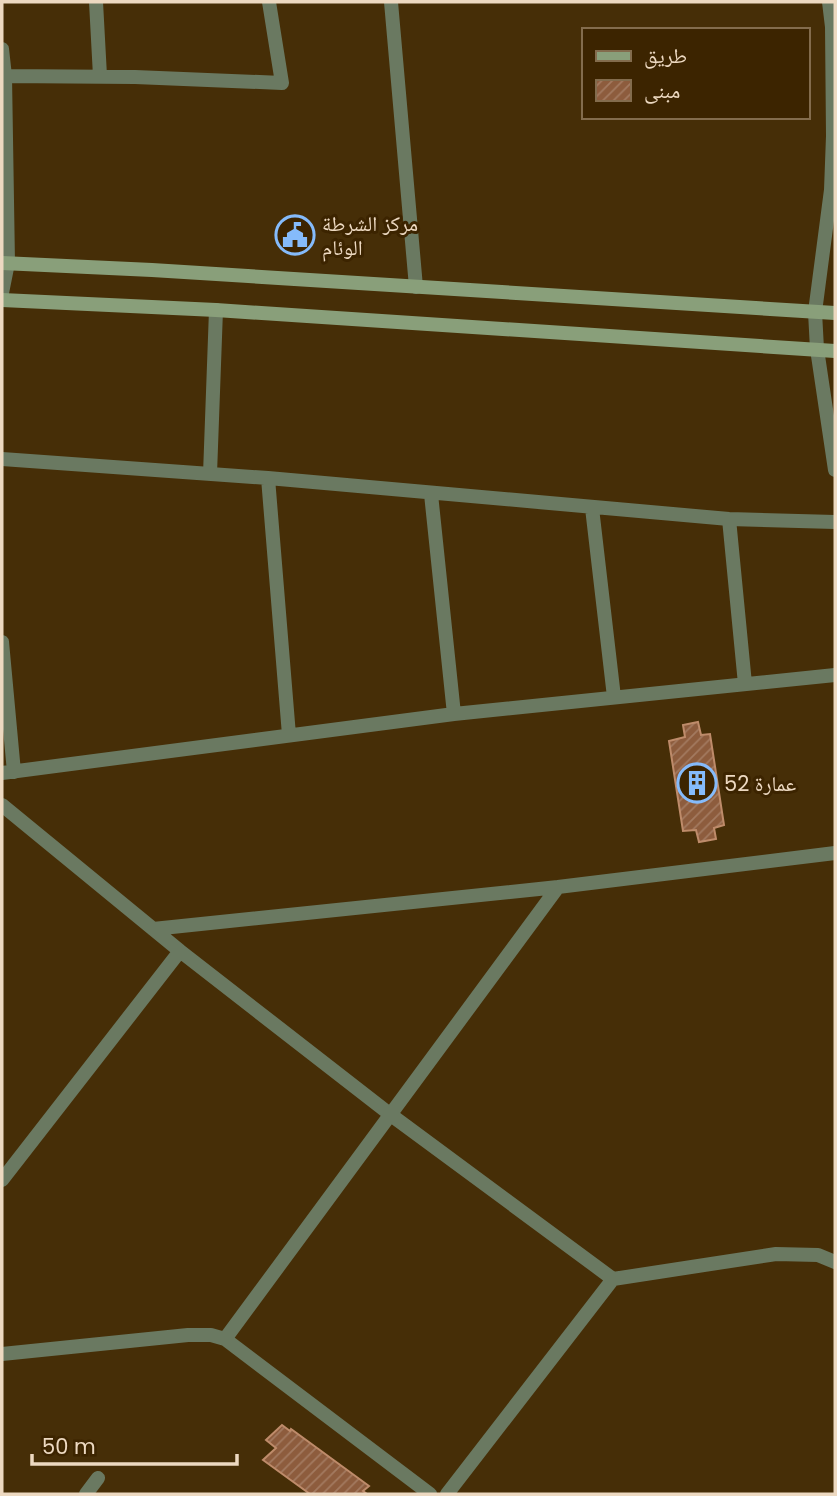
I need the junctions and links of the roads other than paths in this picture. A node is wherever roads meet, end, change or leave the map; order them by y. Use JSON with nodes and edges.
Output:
{"nodes":[{"id":1,"x":96,"y":2,"type":"edge"},
{"id":2,"x":270,"y":2,"type":"edge"},
{"id":3,"x":391,"y":2,"type":"edge"},
{"id":4,"x":829,"y":2,"type":"edge"},
{"id":5,"x":2,"y":50,"type":"edge"},
{"id":6,"x":3,"y":76,"type":"edge"},
{"id":7,"x":100,"y":76,"type":"junction"},
{"id":8,"x":834,"y":136,"type":"edge"},
{"id":9,"x":5,"y":263,"type":"edge"},
{"id":10,"x":416,"y":287,"type":"junction"},
{"id":11,"x":2,"y":293,"type":"edge"},
{"id":12,"x":2,"y":300,"type":"edge"},
{"id":13,"x":216,"y":310,"type":"junction"},
{"id":14,"x":816,"y":312,"type":"junction"},
{"id":15,"x":835,"y":313,"type":"edge"},
{"id":16,"x":817,"y":349,"type":"junction"},
{"id":17,"x":835,"y":351,"type":"edge"},
{"id":18,"x":2,"y":460,"type":"edge"},
{"id":19,"x":835,"y":470,"type":"edge"},
{"id":20,"x":210,"y":474,"type":"junction"},
{"id":21,"x":268,"y":478,"type":"junction"},
{"id":22,"x":432,"y":494,"type":"junction"},
{"id":23,"x":592,"y":508,"type":"junction"},
{"id":24,"x":729,"y":519,"type":"junction"},
{"id":25,"x":835,"y":522,"type":"edge"},
{"id":26,"x":2,"y":642,"type":"edge"},
{"id":27,"x":835,"y":675,"type":"edge"},
{"id":28,"x":745,"y":684,"type":"junction"},
{"id":29,"x":614,"y":698,"type":"junction"},
{"id":30,"x":454,"y":714,"type":"junction"},
{"id":31,"x":289,"y":735,"type":"junction"},
{"id":32,"x":8,"y":772,"type":"edge"},
{"id":33,"x":2,"y":805,"type":"edge"},
{"id":34,"x":835,"y":853,"type":"edge"},
{"id":35,"x":558,"y":887,"type":"junction"},
{"id":36,"x":153,"y":929,"type":"junction"},
{"id":37,"x":180,"y":951,"type":"junction"},
{"id":38,"x":391,"y":1115,"type":"junction"},
{"id":39,"x":2,"y":1180,"type":"edge"},
{"id":40,"x":835,"y":1262,"type":"edge"},
{"id":41,"x":613,"y":1279,"type":"junction"},
{"id":42,"x":225,"y":1339,"type":"junction"},
{"id":43,"x":2,"y":1354,"type":"edge"},
{"id":44,"x":98,"y":1478,"type":"dead end"},
{"id":45,"x":86,"y":1494,"type":"edge"},
{"id":46,"x":430,"y":1494,"type":"edge"},
{"id":47,"x":447,"y":1494,"type":"edge"}],
"edges":[{"from":1,"to":7,"type":"street"},
{"from":2,"to":7,"type":"street"},
{"from":3,"to":10,"type":"street"},
{"from":4,"to":8,"type":"street"},
{"from":5,"to":6,"type":"street"},
{"from":6,"to":7,"type":"street"},
{"from":6,"to":9,"type":"street"},
{"from":8,"to":14,"type":"street"},
{"from":9,"to":10,"type":"main road"},
{"from":9,"to":11,"type":"street"},
{"from":10,"to":14,"type":"main road"},
{"from":12,"to":13,"type":"main road"},
{"from":13,"to":16,"type":"main road"},
{"from":13,"to":20,"type":"street"},
{"from":14,"to":15,"type":"main road"},
{"from":14,"to":16,"type":"street"},
{"from":16,"to":17,"type":"main road"},
{"from":16,"to":19,"type":"street"},
{"from":18,"to":20,"type":"street"},
{"from":20,"to":21,"type":"street"},
{"from":21,"to":22,"type":"street"},
{"from":21,"to":31,"type":"street"},
{"from":22,"to":23,"type":"street"},
{"from":22,"to":30,"type":"street"},
{"from":23,"to":24,"type":"street"},
{"from":23,"to":29,"type":"street"},
{"from":24,"to":25,"type":"street"},
{"from":24,"to":28,"type":"street"},
{"from":26,"to":32,"type":"street"},
{"from":27,"to":28,"type":"street"},
{"from":28,"to":29,"type":"street"},
{"from":29,"to":30,"type":"street"},
{"from":30,"to":31,"type":"street"},
{"from":31,"to":32,"type":"street"},
{"from":33,"to":36,"type":"street"},
{"from":34,"to":35,"type":"street"},
{"from":35,"to":36,"type":"street"},
{"from":35,"to":38,"type":"street"},
{"from":36,"to":37,"type":"street"},
{"from":37,"to":38,"type":"street"},
{"from":37,"to":39,"type":"street"},
{"from":38,"to":41,"type":"street"},
{"from":38,"to":42,"type":"street"},
{"from":40,"to":41,"type":"street"},
{"from":41,"to":47,"type":"street"},
{"from":42,"to":43,"type":"street"},
{"from":42,"to":46,"type":"street"},
{"from":44,"to":45,"type":"street"}]}
